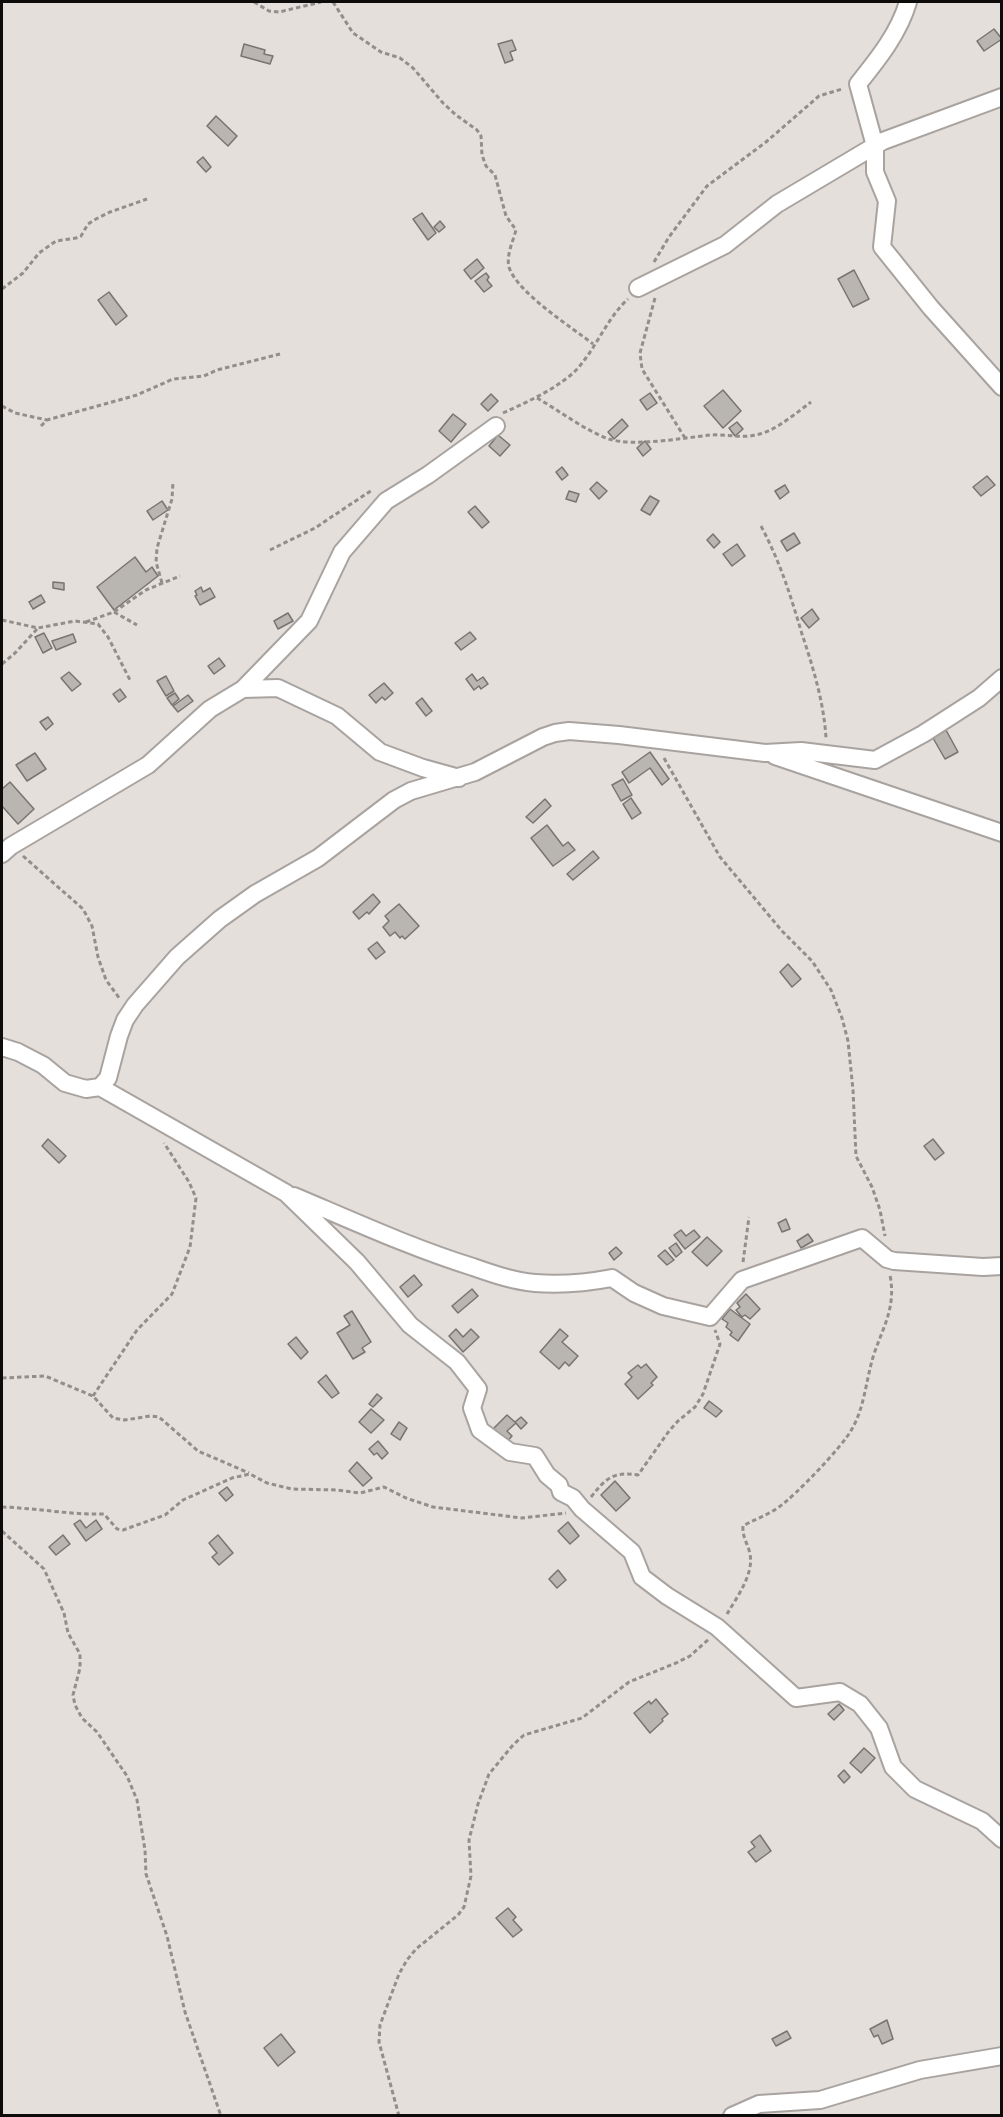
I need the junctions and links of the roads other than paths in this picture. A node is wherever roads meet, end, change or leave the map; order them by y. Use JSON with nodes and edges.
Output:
{"nodes":[{"id":1,"x":908,"y":2,"type":"edge"},
{"id":2,"x":1002,"y":97,"type":"edge"},
{"id":3,"x":875,"y":146,"type":"junction"},
{"id":4,"x":638,"y":288,"type":"road end"},
{"id":5,"x":1002,"y":387,"type":"edge"},
{"id":6,"x":496,"y":426,"type":"dead end"},
{"id":7,"x":1002,"y":678,"type":"edge"},
{"id":8,"x":243,"y":690,"type":"junction"},
{"id":9,"x":765,"y":753,"type":"junction"},
{"id":10,"x":460,"y":778,"type":"junction"},
{"id":11,"x":1002,"y":833,"type":"edge"},
{"id":12,"x":6,"y":850,"type":"edge"},
{"id":13,"x":2,"y":1047,"type":"edge"},
{"id":14,"x":100,"y":1087,"type":"junction"},
{"id":15,"x":286,"y":1193,"type":"junction"},
{"id":16,"x":1002,"y":1266,"type":"edge"},
{"id":17,"x":1002,"y":1839,"type":"edge"},
{"id":18,"x":1002,"y":2056,"type":"edge"},
{"id":19,"x":732,"y":2115,"type":"edge"}],
"edges":[{"from":1,"to":3,"type":"street"},
{"from":2,"to":3,"type":"street"},
{"from":3,"to":4,"type":"street"},
{"from":3,"to":5,"type":"street"},
{"from":6,"to":8,"type":"street"},
{"from":7,"to":9,"type":"street"},
{"from":8,"to":10,"type":"street"},
{"from":8,"to":12,"type":"street"},
{"from":9,"to":10,"type":"street"},
{"from":9,"to":11,"type":"street"},
{"from":10,"to":14,"type":"street"},
{"from":13,"to":14,"type":"street"},
{"from":14,"to":15,"type":"street"},
{"from":15,"to":16,"type":"street"},
{"from":15,"to":17,"type":"street"},
{"from":18,"to":19,"type":"street"}]}
